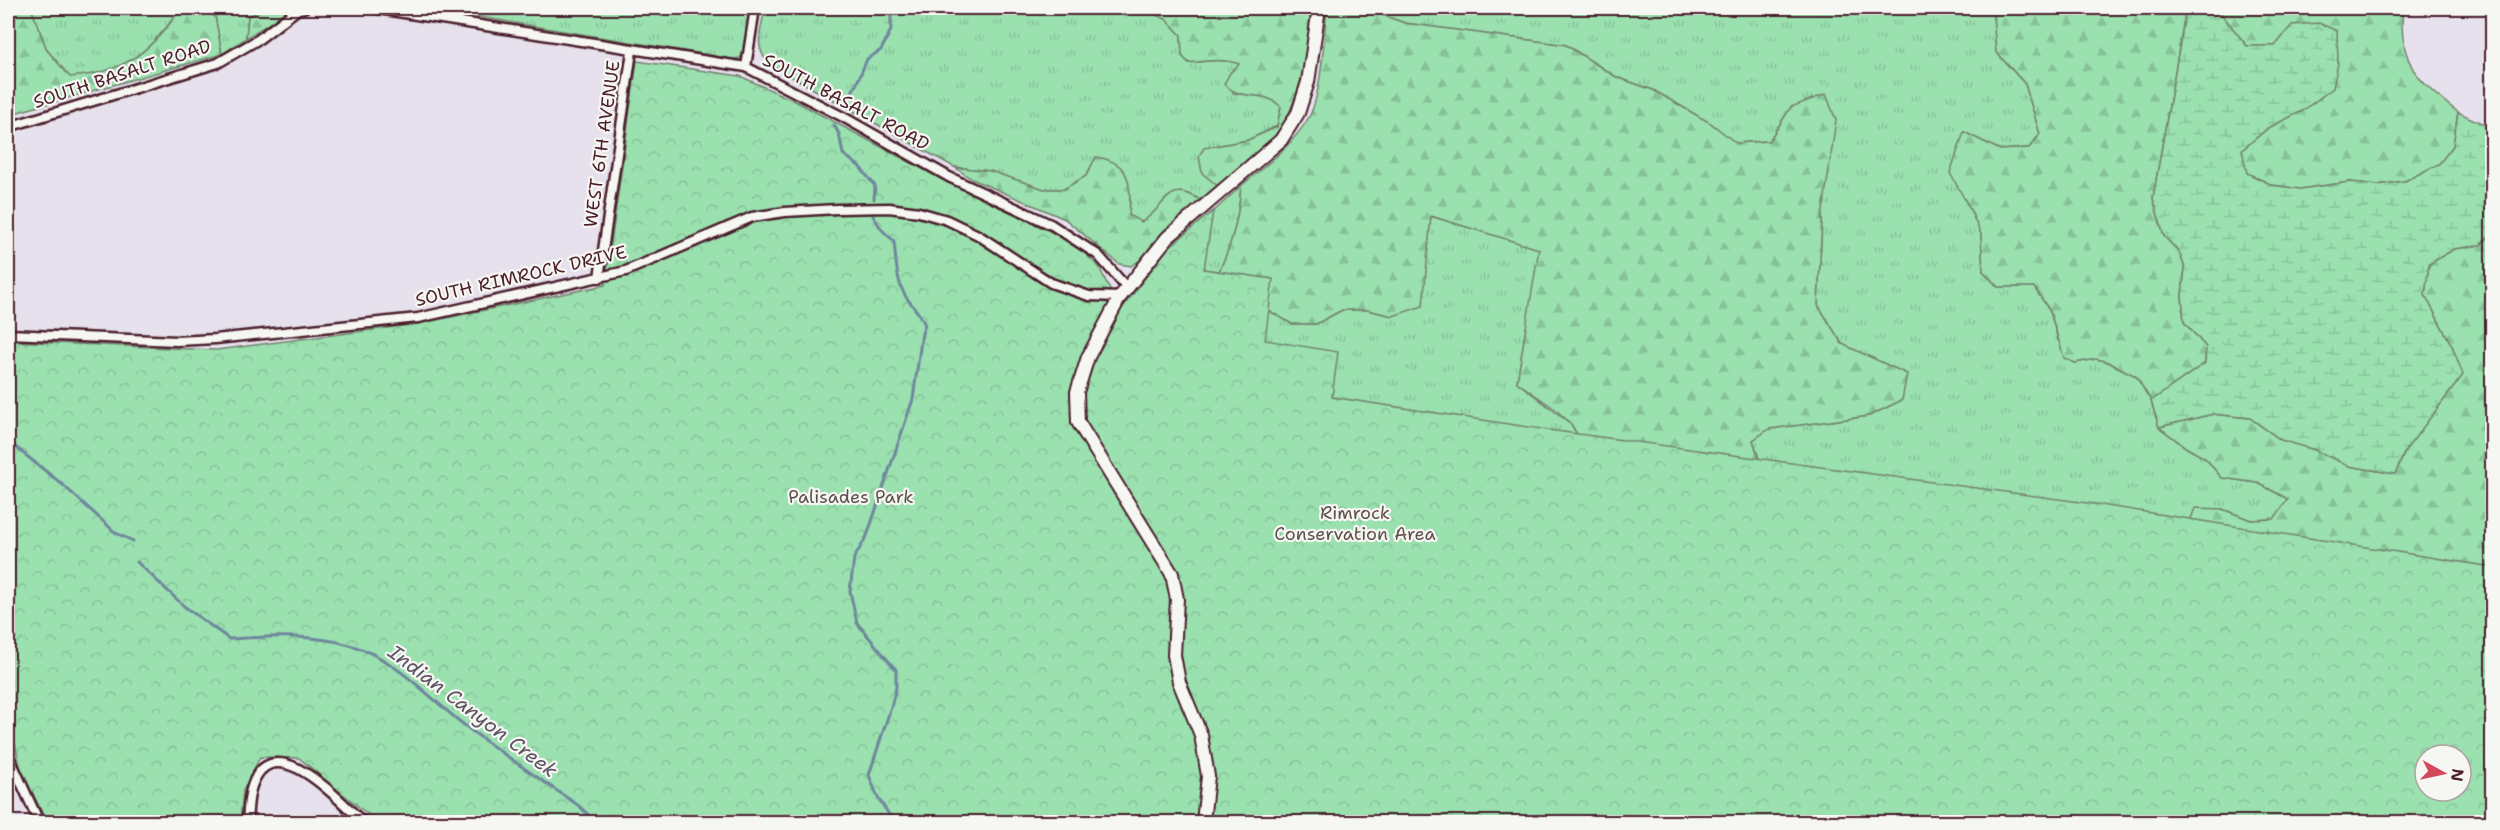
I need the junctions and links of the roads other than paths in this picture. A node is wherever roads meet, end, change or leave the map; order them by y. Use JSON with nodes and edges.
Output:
{"nodes":[{"id":1,"x":304,"y":8,"type":"edge"},
{"id":2,"x":372,"y":8,"type":"edge"},
{"id":3,"x":755,"y":8,"type":"edge"},
{"id":4,"x":1319,"y":8,"type":"edge"},
{"id":5,"x":632,"y":51,"type":"junction"},
{"id":6,"x":746,"y":67,"type":"junction"},
{"id":7,"x":8,"y":127,"type":"edge"},
{"id":8,"x":599,"y":278,"type":"junction"},
{"id":9,"x":1124,"y":292,"type":"junction"},
{"id":10,"x":8,"y":334,"type":"edge"},
{"id":11,"x":8,"y":754,"type":"edge"},
{"id":12,"x":39,"y":822,"type":"edge"},
{"id":13,"x":247,"y":822,"type":"edge"},
{"id":14,"x":363,"y":822,"type":"edge"},
{"id":15,"x":1203,"y":822,"type":"edge"}],
"edges":[{"from":1,"to":7,"type":"street","name":"SOUTH BASALT ROAD"},
{"from":2,"to":5,"type":"street","name":"SOUTH BASALT ROAD"},
{"from":3,"to":6,"type":"street"},
{"from":4,"to":9,"type":"street"},
{"from":5,"to":6,"type":"street","name":"SOUTH BASALT ROAD"},
{"from":5,"to":8,"type":"street","name":"WEST 6TH AVENUE"},
{"from":6,"to":9,"type":"street","name":"SOUTH BASALT ROAD"},
{"from":8,"to":9,"type":"street","name":"SOUTH RIMROCK DRIVE"},
{"from":8,"to":10,"type":"street","name":"SOUTH RIMROCK DRIVE"},
{"from":9,"to":15,"type":"street"},
{"from":11,"to":12,"type":"street"},
{"from":13,"to":14,"type":"street"}]}
